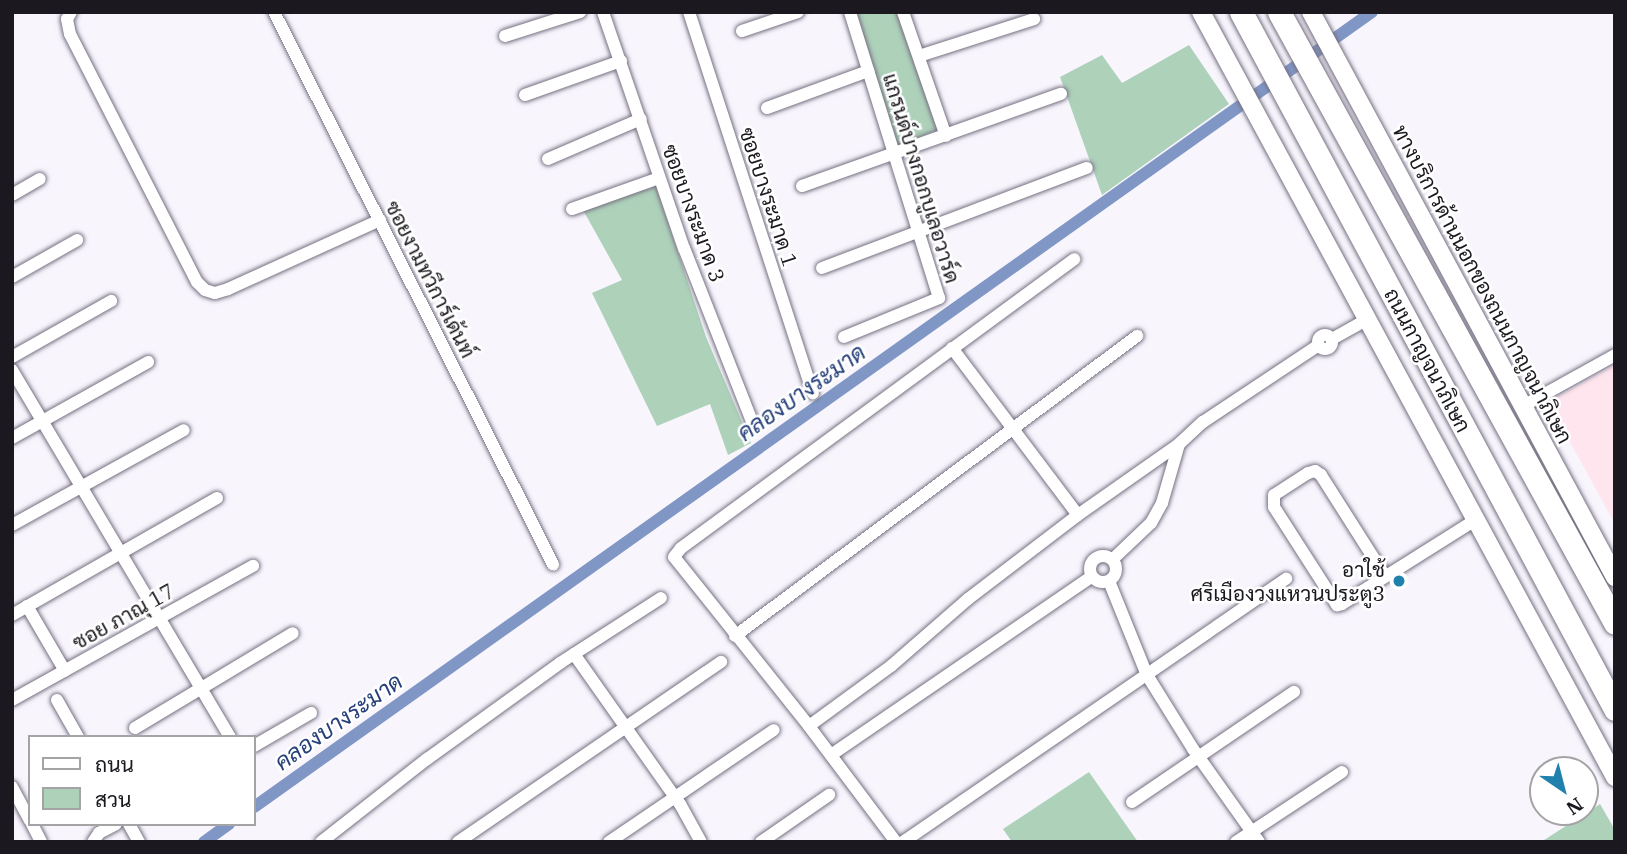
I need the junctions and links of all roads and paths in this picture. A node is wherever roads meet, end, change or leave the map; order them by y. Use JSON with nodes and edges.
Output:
{"nodes":[{"id":1,"x":71,"y":12,"type":"edge"},
{"id":2,"x":274,"y":12,"type":"edge"},
{"id":3,"x":580,"y":12,"type":"edge"},
{"id":4,"x":603,"y":12,"type":"edge"},
{"id":5,"x":689,"y":12,"type":"edge"},
{"id":6,"x":798,"y":12,"type":"edge"},
{"id":7,"x":850,"y":12,"type":"edge"},
{"id":8,"x":904,"y":12,"type":"edge"},
{"id":9,"x":1202,"y":12,"type":"edge"},
{"id":10,"x":1241,"y":12,"type":"edge"},
{"id":11,"x":1279,"y":12,"type":"edge"},
{"id":12,"x":1311,"y":12,"type":"edge"},
{"id":13,"x":1034,"y":19,"type":"dead end"},
{"id":14,"x":742,"y":31,"type":"dead end"},
{"id":15,"x":505,"y":36,"type":"dead end"},
{"id":16,"x":919,"y":56,"type":"junction"},
{"id":17,"x":621,"y":61,"type":"junction"},
{"id":18,"x":868,"y":72,"type":"junction"},
{"id":19,"x":1060,"y":94,"type":"dead end"},
{"id":20,"x":525,"y":95,"type":"dead end"},
{"id":21,"x":766,"y":108,"type":"dead end"},
{"id":22,"x":641,"y":119,"type":"junction"},
{"id":23,"x":946,"y":136,"type":"junction"},
{"id":24,"x":894,"y":155,"type":"junction"},
{"id":25,"x":548,"y":159,"type":"dead end"},
{"id":26,"x":1087,"y":168,"type":"dead end"},
{"id":27,"x":40,"y":178,"type":"dead end"},
{"id":28,"x":659,"y":178,"type":"junction"},
{"id":29,"x":802,"y":186,"type":"dead end"},
{"id":30,"x":12,"y":195,"type":"edge"},
{"id":31,"x":572,"y":209,"type":"dead end"},
{"id":32,"x":380,"y":220,"type":"junction"},
{"id":33,"x":918,"y":232,"type":"junction"},
{"id":34,"x":76,"y":240,"type":"dead end"},
{"id":35,"x":1074,"y":259,"type":"dead end"},
{"id":36,"x":822,"y":268,"type":"dead end"},
{"id":37,"x":12,"y":277,"type":"edge"},
{"id":38,"x":111,"y":301,"type":"dead end"},
{"id":39,"x":1367,"y":319,"type":"junction"},
{"id":40,"x":1137,"y":336,"type":"dead end"},
{"id":41,"x":844,"y":337,"type":"dead end"},
{"id":42,"x":952,"y":348,"type":"junction"},
{"id":43,"x":1615,"y":355,"type":"edge"},
{"id":44,"x":12,"y":357,"type":"edge"},
{"id":45,"x":148,"y":362,"type":"dead end"},
{"id":46,"x":12,"y":370,"type":"edge"},
{"id":47,"x":813,"y":393,"type":"dead end"},
{"id":48,"x":1523,"y":407,"type":"junction"},
{"id":49,"x":44,"y":422,"type":"junction"},
{"id":50,"x":753,"y":424,"type":"dead end"},
{"id":51,"x":1013,"y":428,"type":"junction"},
{"id":52,"x":184,"y":430,"type":"dead end"},
{"id":53,"x":12,"y":438,"type":"edge"},
{"id":54,"x":1179,"y":444,"type":"junction"},
{"id":55,"x":82,"y":486,"type":"junction"},
{"id":56,"x":217,"y":498,"type":"dead end"},
{"id":57,"x":1078,"y":515,"type":"junction"},
{"id":58,"x":1474,"y":521,"type":"junction"},
{"id":59,"x":12,"y":525,"type":"edge"},
{"id":60,"x":1566,"y":531,"type":"junction"},
{"id":61,"x":121,"y":551,"type":"junction"},
{"id":62,"x":1113,"y":559,"type":"junction"},
{"id":63,"x":553,"y":564,"type":"dead end"},
{"id":64,"x":253,"y":566,"type":"dead end"},
{"id":65,"x":1091,"y":576,"type":"junction"},
{"id":66,"x":1385,"y":576,"type":"junction"},
{"id":67,"x":1615,"y":577,"type":"edge"},
{"id":68,"x":1286,"y":579,"type":"dead end"},
{"id":69,"x":1109,"y":581,"type":"junction"},
{"id":70,"x":661,"y":598,"type":"dead end"},
{"id":71,"x":1615,"y":599,"type":"edge"},
{"id":72,"x":27,"y":606,"type":"junction"},
{"id":73,"x":12,"y":615,"type":"edge"},
{"id":74,"x":159,"y":618,"type":"junction"},
{"id":75,"x":1615,"y":622,"type":"edge"},
{"id":76,"x":293,"y":633,"type":"dead end"},
{"id":77,"x":735,"y":636,"type":"junction"},
{"id":78,"x":574,"y":654,"type":"junction"},
{"id":79,"x":721,"y":662,"type":"dead end"},
{"id":80,"x":65,"y":671,"type":"junction"},
{"id":81,"x":1147,"y":675,"type":"junction"},
{"id":82,"x":200,"y":687,"type":"junction"},
{"id":83,"x":1294,"y":692,"type":"dead end"},
{"id":84,"x":12,"y":700,"type":"edge"},
{"id":85,"x":57,"y":700,"type":"dead end"},
{"id":86,"x":1615,"y":709,"type":"edge"},
{"id":87,"x":311,"y":713,"type":"dead end"},
{"id":88,"x":809,"y":726,"type":"junction"},
{"id":89,"x":626,"y":727,"type":"junction"},
{"id":90,"x":135,"y":728,"type":"dead end"},
{"id":91,"x":774,"y":730,"type":"dead end"},
{"id":92,"x":77,"y":735,"type":"edge"},
{"id":93,"x":229,"y":735,"type":"edge"},
{"id":94,"x":256,"y":745,"type":"edge"},
{"id":95,"x":831,"y":755,"type":"junction"},
{"id":96,"x":1198,"y":756,"type":"junction"},
{"id":97,"x":1342,"y":772,"type":"dead end"},
{"id":98,"x":1615,"y":777,"type":"edge"},
{"id":99,"x":12,"y":787,"type":"edge"},
{"id":100,"x":829,"y":795,"type":"dead end"},
{"id":101,"x":675,"y":797,"type":"junction"},
{"id":102,"x":1132,"y":802,"type":"dead end"},
{"id":103,"x":17,"y":805,"type":"edge"},
{"id":104,"x":33,"y":826,"type":"edge"},
{"id":105,"x":112,"y":826,"type":"edge"},
{"id":106,"x":130,"y":826,"type":"edge"},
{"id":107,"x":1255,"y":837,"type":"edge"},
{"id":108,"x":41,"y":842,"type":"edge"},
{"id":109,"x":93,"y":842,"type":"edge"},
{"id":110,"x":139,"y":842,"type":"edge"},
{"id":111,"x":321,"y":842,"type":"edge"},
{"id":112,"x":458,"y":842,"type":"edge"},
{"id":113,"x":609,"y":842,"type":"edge"},
{"id":114,"x":701,"y":842,"type":"edge"},
{"id":115,"x":761,"y":842,"type":"edge"},
{"id":116,"x":896,"y":842,"type":"edge"},
{"id":117,"x":903,"y":842,"type":"edge"},
{"id":118,"x":1236,"y":842,"type":"edge"}],
"edges":[{"from":1,"to":32,"type":"street"},
{"from":2,"to":32,"type":"street","name":"ซอยงามทวีการ์เด้นท์"},
{"from":3,"to":15,"type":"street"},
{"from":4,"to":17,"type":"street","name":"ซอยบางระมาด 3"},
{"from":5,"to":47,"type":"street","name":"ซอยบางระมาด 1"},
{"from":6,"to":14,"type":"street"},
{"from":7,"to":18,"type":"street","name":"แกรนด์บางกอกบูเลอวาร์ด"},
{"from":8,"to":16,"type":"street"},
{"from":9,"to":39,"type":"main road"},
{"from":10,"to":86,"type":"highway","name":"ถนนกาญจนาภิเษก"},
{"from":11,"to":60,"type":"highway","name":"ถนนกาญจนาภิเษก"},
{"from":12,"to":48,"type":"main road","name":"ทางบริการด้านนอกของถนนกาญจนาภิเษก"},
{"from":13,"to":16,"type":"street"},
{"from":16,"to":23,"type":"street"},
{"from":17,"to":20,"type":"street"},
{"from":17,"to":22,"type":"street","name":"ซอยบางระมาด 3"},
{"from":18,"to":21,"type":"street"},
{"from":18,"to":24,"type":"street","name":"แกรนด์บางกอกบูเลอวาร์ด"},
{"from":19,"to":23,"type":"street"},
{"from":22,"to":25,"type":"street"},
{"from":22,"to":28,"type":"street","name":"ซอยบางระมาด 3"},
{"from":23,"to":24,"type":"street"},
{"from":24,"to":29,"type":"street"},
{"from":24,"to":33,"type":"street","name":"แกรนด์บางกอกบูเลอวาร์ด"},
{"from":26,"to":33,"type":"street"},
{"from":27,"to":30,"type":"street"},
{"from":28,"to":31,"type":"street"},
{"from":28,"to":50,"type":"street","name":"ซอยบางระมาด 3"},
{"from":32,"to":63,"type":"street","name":"ซอยงามทวีการ์เด้นท์"},
{"from":33,"to":36,"type":"street"},
{"from":33,"to":41,"type":"street","name":"แกรนด์บางกอกบูเลอวาร์ด"},
{"from":34,"to":37,"type":"street"},
{"from":35,"to":42,"type":"street"},
{"from":38,"to":44,"type":"street"},
{"from":39,"to":54,"type":"street"},
{"from":39,"to":58,"type":"main road"},
{"from":40,"to":51,"type":"street"},
{"from":42,"to":51,"type":"street"},
{"from":42,"to":77,"type":"street"},
{"from":43,"to":48,"type":"street"},
{"from":45,"to":49,"type":"street"},
{"from":46,"to":49,"type":"street"},
{"from":48,"to":67,"type":"main road","name":"ทางบริการด้านนอกของถนนกาญจนาภิเษก"},
{"from":49,"to":53,"type":"street"},
{"from":49,"to":55,"type":"street"},
{"from":51,"to":57,"type":"street"},
{"from":51,"to":77,"type":"street"},
{"from":52,"to":55,"type":"street"},
{"from":54,"to":57,"type":"street"},
{"from":54,"to":62,"type":"street"},
{"from":55,"to":59,"type":"street"},
{"from":55,"to":61,"type":"street"},
{"from":56,"to":61,"type":"street"},
{"from":57,"to":88,"type":"street"},
{"from":58,"to":66,"type":"street"},
{"from":58,"to":98,"type":"main road"},
{"from":60,"to":71,"type":"highway"},
{"from":60,"to":75,"type":"highway","name":"ถนนกาญจนาภิเษก"},
{"from":61,"to":72,"type":"street"},
{"from":61,"to":74,"type":"street"},
{"from":62,"to":65,"type":"street"},
{"from":62,"to":69,"type":"street"},
{"from":64,"to":74,"type":"street","name":"ซอย ภาณุ 17"},
{"from":65,"to":69,"type":"street"},
{"from":65,"to":95,"type":"street"},
{"from":66,"to":66,"type":"street"},
{"from":68,"to":81,"type":"street"},
{"from":69,"to":81,"type":"street"},
{"from":70,"to":78,"type":"street"},
{"from":72,"to":73,"type":"street"},
{"from":72,"to":80,"type":"street"},
{"from":74,"to":80,"type":"street","name":"ซอย ภาณุ 17"},
{"from":74,"to":82,"type":"street"},
{"from":76,"to":82,"type":"street"},
{"from":77,"to":88,"type":"street"},
{"from":78,"to":89,"type":"street"},
{"from":78,"to":111,"type":"street"},
{"from":79,"to":89,"type":"street"},
{"from":80,"to":84,"type":"street","name":"ซอย ภาณุ 17"},
{"from":81,"to":96,"type":"street"},
{"from":81,"to":117,"type":"street"},
{"from":82,"to":90,"type":"street"},
{"from":82,"to":93,"type":"street"},
{"from":83,"to":96,"type":"street"},
{"from":85,"to":92,"type":"street"},
{"from":87,"to":94,"type":"street"},
{"from":88,"to":95,"type":"street"},
{"from":89,"to":101,"type":"street"},
{"from":89,"to":112,"type":"street"},
{"from":91,"to":101,"type":"street"},
{"from":95,"to":116,"type":"street"},
{"from":96,"to":102,"type":"street"},
{"from":96,"to":107,"type":"street"},
{"from":97,"to":107,"type":"street"},
{"from":99,"to":103,"type":"street"},
{"from":100,"to":115,"type":"street"},
{"from":101,"to":113,"type":"street"},
{"from":101,"to":114,"type":"street"},
{"from":104,"to":108,"type":"street"},
{"from":105,"to":109,"type":"street"},
{"from":106,"to":110,"type":"street"},
{"from":107,"to":118,"type":"street"}]}
